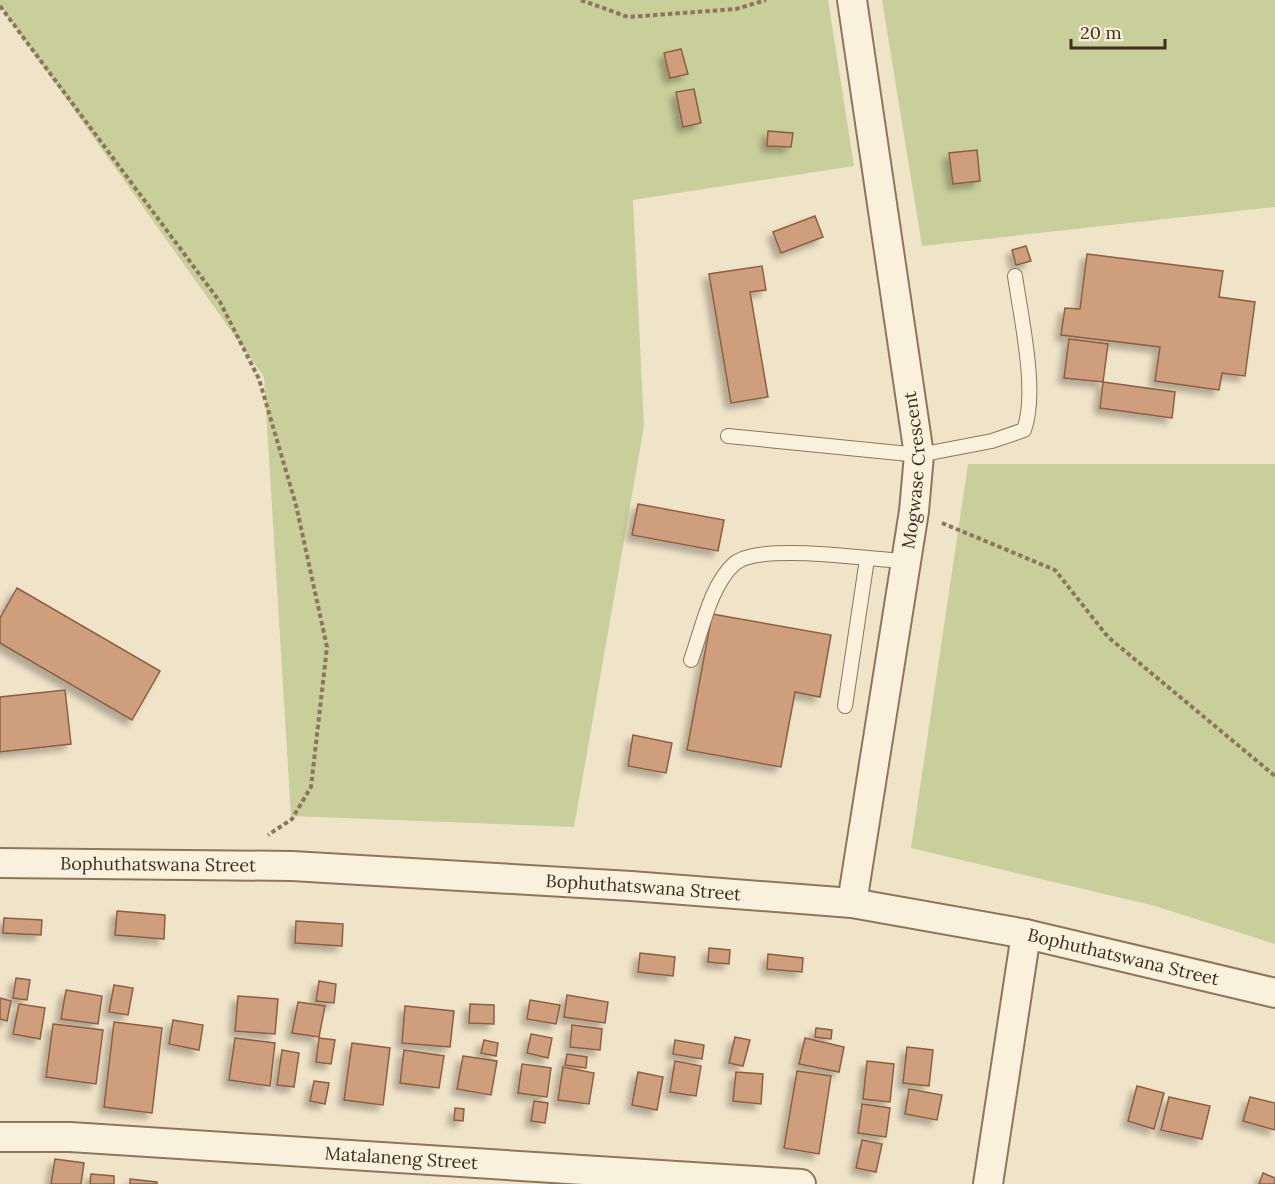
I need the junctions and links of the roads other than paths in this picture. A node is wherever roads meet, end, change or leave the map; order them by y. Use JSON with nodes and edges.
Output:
{"nodes":[{"id":1,"x":852,"y":0,"type":"edge"},
{"id":2,"x":1015,"y":276,"type":"dead end"},
{"id":3,"x":728,"y":436,"type":"dead end"},
{"id":4,"x":919,"y":456,"type":"junction"},
{"id":5,"x":867,"y":559,"type":"junction"},
{"id":6,"x":906,"y":561,"type":"junction"},
{"id":7,"x":691,"y":660,"type":"dead end"},
{"id":8,"x":845,"y":706,"type":"dead end"},
{"id":9,"x":0,"y":863,"type":"edge"},
{"id":10,"x":852,"y":903,"type":"junction"},
{"id":11,"x":1026,"y":934,"type":"junction"},
{"id":12,"x":1275,"y":993,"type":"edge"},
{"id":13,"x":0,"y":1137,"type":"edge"},
{"id":14,"x":801,"y":1184,"type":"edge"},
{"id":15,"x":988,"y":1184,"type":"edge"}],
"edges":[{"from":1,"to":4,"type":"street","name":"Mogwase Crescent"},
{"from":2,"to":4,"type":"lane"},
{"from":3,"to":4,"type":"lane"},
{"from":4,"to":6,"type":"street","name":"Mogwase Crescent"},
{"from":5,"to":6,"type":"lane"},
{"from":5,"to":7,"type":"lane"},
{"from":5,"to":8,"type":"lane"},
{"from":6,"to":10,"type":"street","name":"Mogwase Crescent"},
{"from":9,"to":10,"type":"street","name":"Bophuthatswana Street"},
{"from":10,"to":11,"type":"street","name":"Bophuthatswana Street"},
{"from":11,"to":12,"type":"street","name":"Bophuthatswana Street"},
{"from":11,"to":15,"type":"street"},
{"from":13,"to":14,"type":"street","name":"Matalaneng Street"}]}
